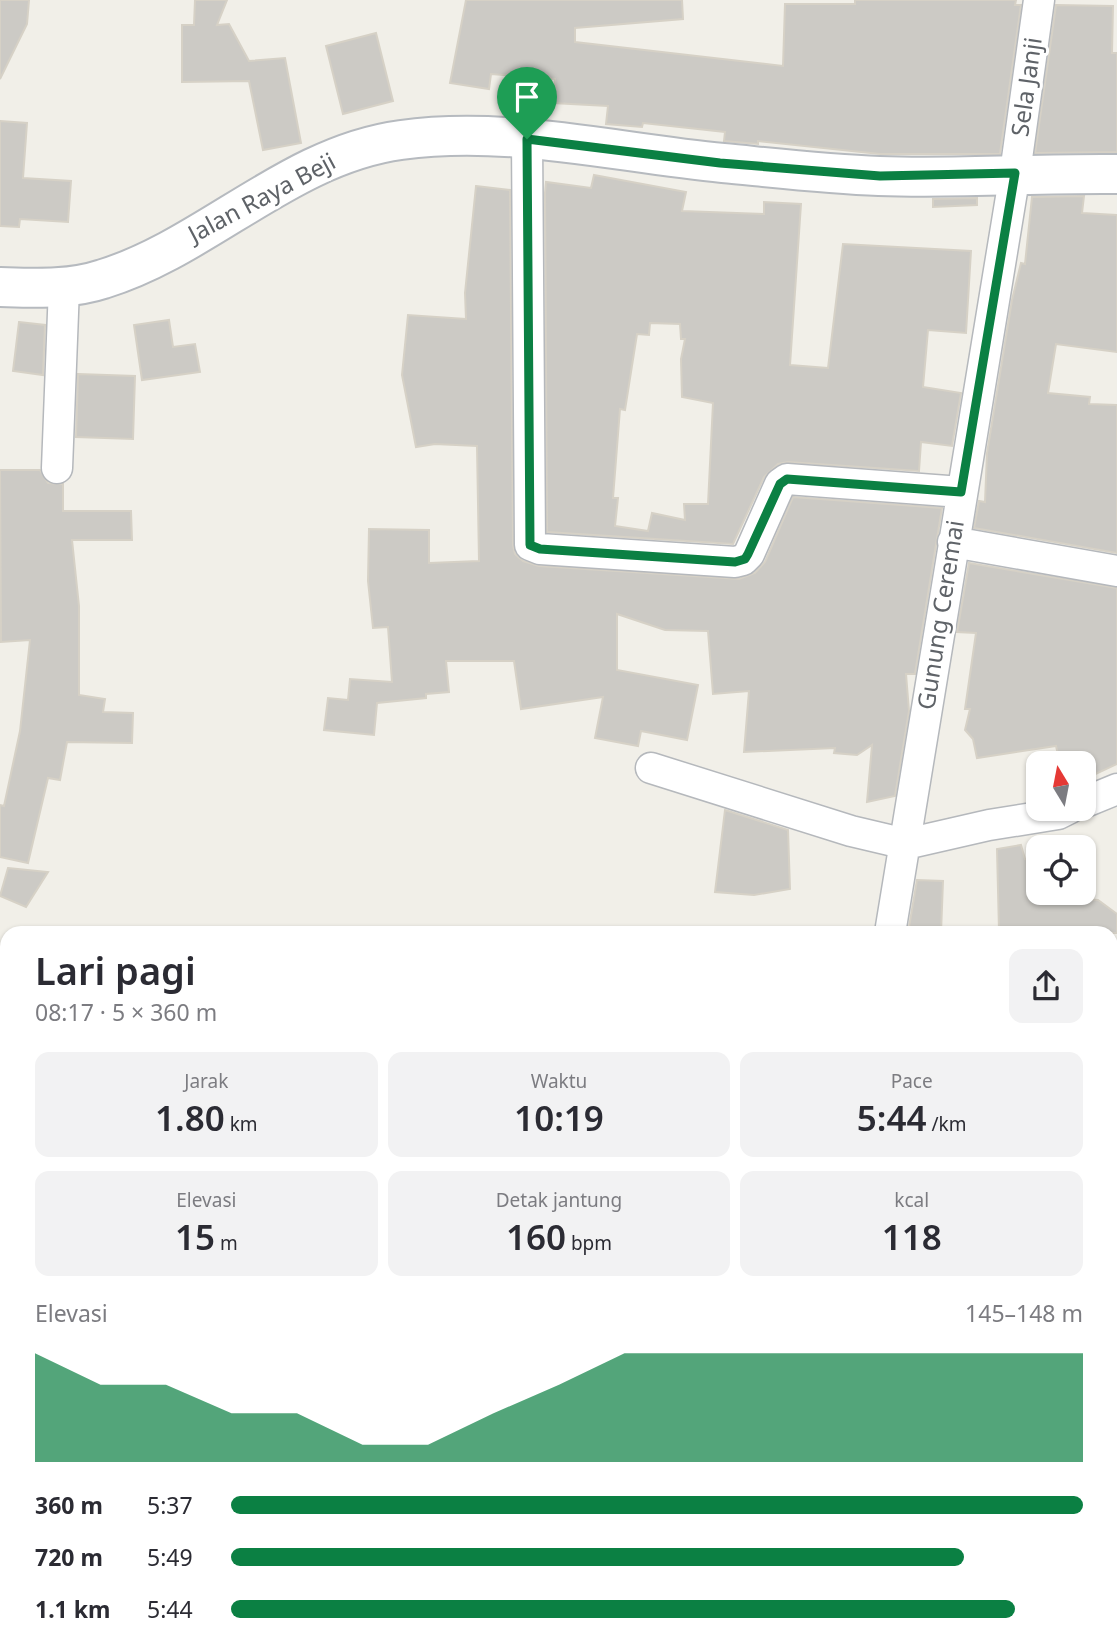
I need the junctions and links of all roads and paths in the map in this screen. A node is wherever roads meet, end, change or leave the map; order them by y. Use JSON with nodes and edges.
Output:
{"nodes":[{"id":1,"x":1039,"y":0,"type":"edge"},
{"id":2,"x":527,"y":139,"type":"junction"},
{"id":3,"x":1015,"y":173,"type":"junction"},
{"id":4,"x":1117,"y":174,"type":"edge"},
{"id":5,"x":0,"y":287,"type":"edge"},
{"id":6,"x":64,"y":287,"type":"junction"},
{"id":7,"x":57,"y":468,"type":"dead end"},
{"id":8,"x":961,"y":492,"type":"junction"},
{"id":9,"x":953,"y":542,"type":"junction"},
{"id":10,"x":1117,"y":571,"type":"edge"},
{"id":11,"x":651,"y":768,"type":"dead end"},
{"id":12,"x":1117,"y":789,"type":"edge"},
{"id":13,"x":1096,"y":798,"type":"edge"},
{"id":14,"x":1026,"y":818,"type":"edge"},
{"id":15,"x":906,"y":844,"type":"junction"},
{"id":16,"x":891,"y":926,"type":"edge"}],
"edges":[{"from":1,"to":3,"type":"street","name":"Sela Janji"},
{"from":2,"to":3,"type":"street","name":"Jalan Raya Beji"},
{"from":2,"to":6,"type":"street","name":"Jalan Raya Beji"},
{"from":2,"to":8,"type":"street"},
{"from":3,"to":4,"type":"street","name":"Jalan Raya Beji"},
{"from":3,"to":8,"type":"street","name":"Gunung Ceremai"},
{"from":5,"to":6,"type":"street","name":"Jalan Raya Beji"},
{"from":6,"to":7,"type":"street"},
{"from":8,"to":9,"type":"street","name":"Gunung Ceremai"},
{"from":9,"to":10,"type":"street"},
{"from":9,"to":15,"type":"street","name":"Gunung Ceremai"},
{"from":11,"to":15,"type":"street"},
{"from":12,"to":13,"type":"street"},
{"from":14,"to":15,"type":"street"},
{"from":15,"to":16,"type":"street","name":"Gunung Ceremai"}]}
